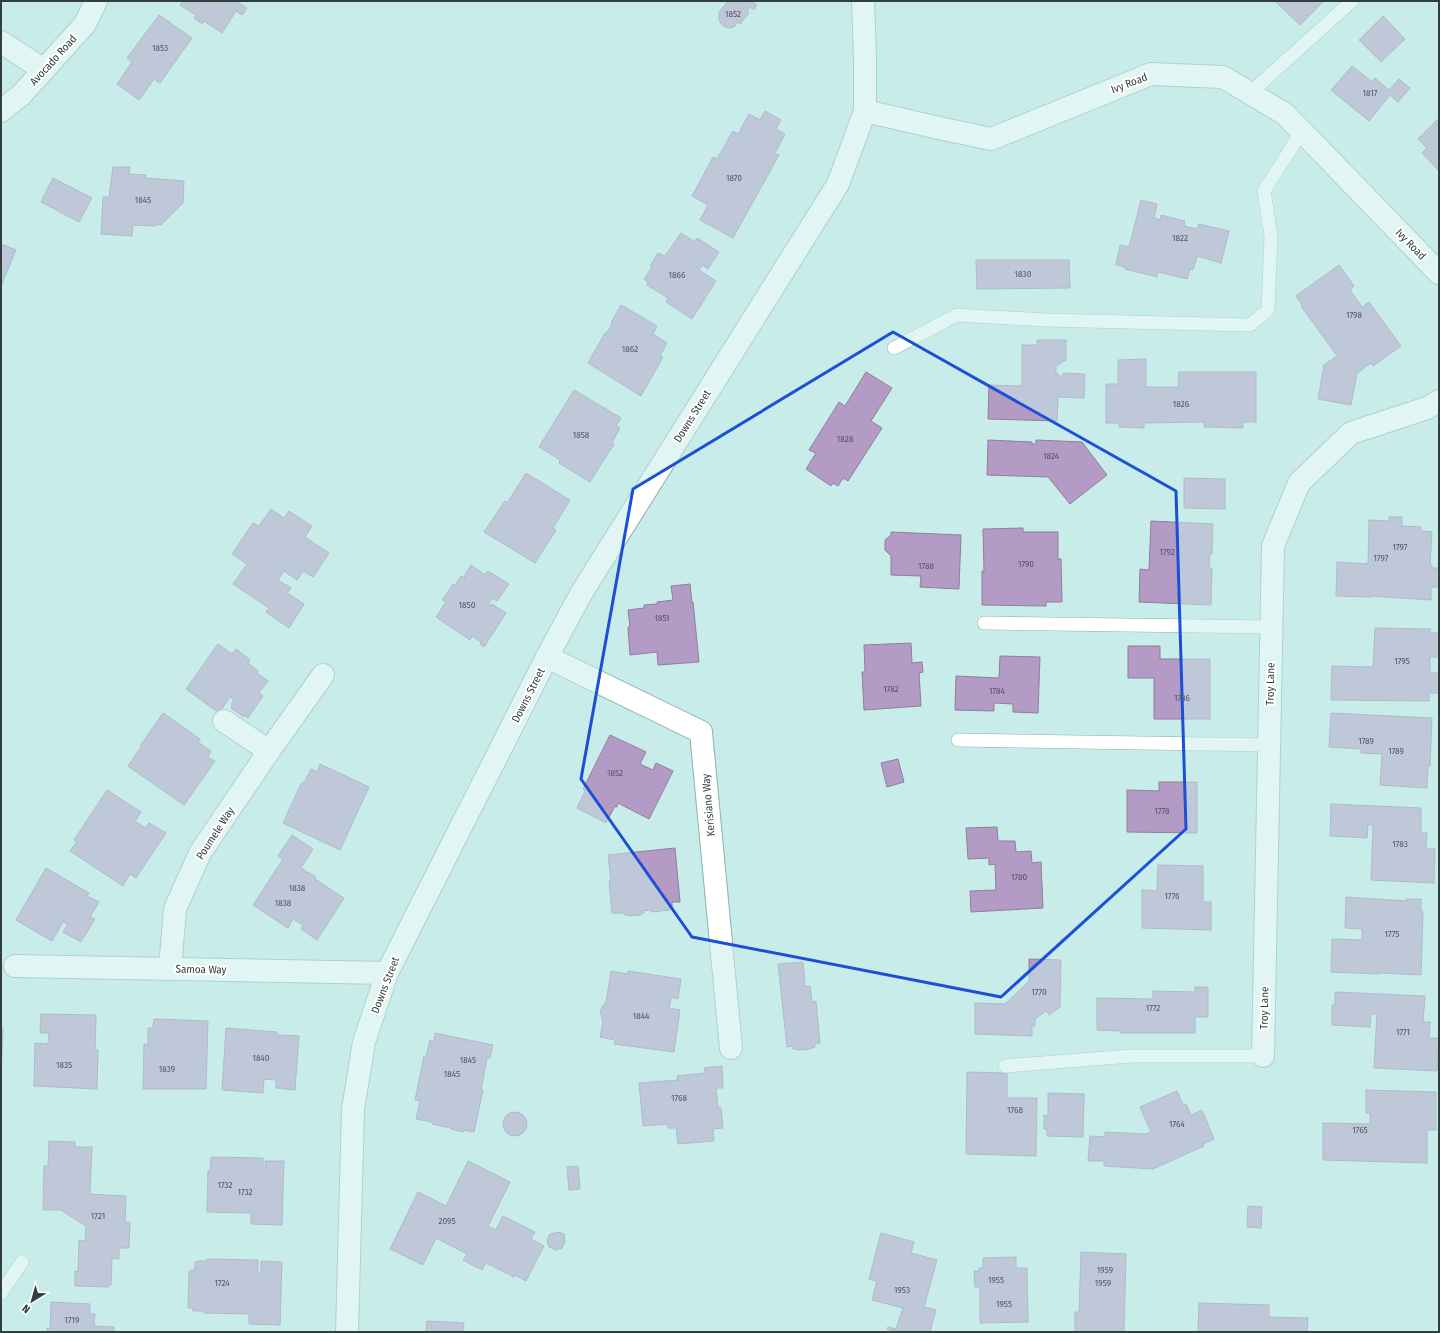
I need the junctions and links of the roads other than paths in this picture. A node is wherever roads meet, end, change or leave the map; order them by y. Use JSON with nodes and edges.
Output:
{"nodes":[{"id":1,"x":96,"y":1,"type":"edge"},
{"id":2,"x":863,"y":1,"type":"edge"},
{"id":3,"x":1352,"y":1,"type":"edge"},
{"id":4,"x":1,"y":42,"type":"edge"},
{"id":5,"x":44,"y":70,"type":"junction"},
{"id":6,"x":1250,"y":93,"type":"junction"},
{"id":7,"x":1,"y":111,"type":"edge"},
{"id":8,"x":865,"y":111,"type":"junction"},
{"id":9,"x":1302,"y":131,"type":"junction"},
{"id":10,"x":1439,"y":273,"type":"edge"},
{"id":11,"x":894,"y":348,"type":"dead end"},
{"id":12,"x":1439,"y":401,"type":"edge"},
{"id":13,"x":984,"y":623,"type":"dead end"},
{"id":14,"x":1272,"y":627,"type":"junction"},
{"id":15,"x":547,"y":657,"type":"junction"},
{"id":16,"x":323,"y":675,"type":"dead end"},
{"id":17,"x":224,"y":721,"type":"dead end"},
{"id":18,"x":958,"y":740,"type":"dead end"},
{"id":19,"x":1269,"y":745,"type":"junction"},
{"id":20,"x":269,"y":751,"type":"junction"},
{"id":21,"x":15,"y":966,"type":"dead end"},
{"id":22,"x":170,"y":968,"type":"junction"},
{"id":23,"x":387,"y":973,"type":"junction"},
{"id":24,"x":731,"y":1048,"type":"dead end"},
{"id":25,"x":1263,"y":1056,"type":"joint"},
{"id":26,"x":1006,"y":1066,"type":"dead end"},
{"id":27,"x":22,"y":1262,"type":"dead end"},
{"id":28,"x":1,"y":1293,"type":"edge"},
{"id":29,"x":347,"y":1332,"type":"edge"}],
"edges":[{"from":1,"to":5,"type":"street","name":"Avocado Road"},
{"from":2,"to":8,"type":"street"},
{"from":3,"to":6,"type":"lane"},
{"from":4,"to":5,"type":"street"},
{"from":5,"to":7,"type":"street","name":"Avocado Road"},
{"from":6,"to":8,"type":"street","name":"Ivy Road"},
{"from":6,"to":9,"type":"street","name":"Ivy Road"},
{"from":8,"to":15,"type":"street","name":"Downs Street"},
{"from":9,"to":10,"type":"street","name":"Ivy Road"},
{"from":9,"to":11,"type":"lane"},
{"from":12,"to":14,"type":"street","name":"Troy Lane"},
{"from":13,"to":14,"type":"lane"},
{"from":14,"to":19,"type":"street","name":"Troy Lane"},
{"from":15,"to":23,"type":"street","name":"Downs Street"},
{"from":15,"to":24,"type":"street","name":"Kerisiano Way"},
{"from":16,"to":20,"type":"street","name":"Poumele Way"},
{"from":17,"to":20,"type":"street"},
{"from":18,"to":19,"type":"lane"},
{"from":19,"to":25,"type":"street","name":"Troy Lane"},
{"from":20,"to":22,"type":"street","name":"Poumele Way"},
{"from":21,"to":22,"type":"street","name":"Samoa Way"},
{"from":22,"to":23,"type":"street","name":"Samoa Way"},
{"from":23,"to":29,"type":"street","name":"Downs Street"},
{"from":25,"to":26,"type":"lane"},
{"from":27,"to":28,"type":"lane"}]}
